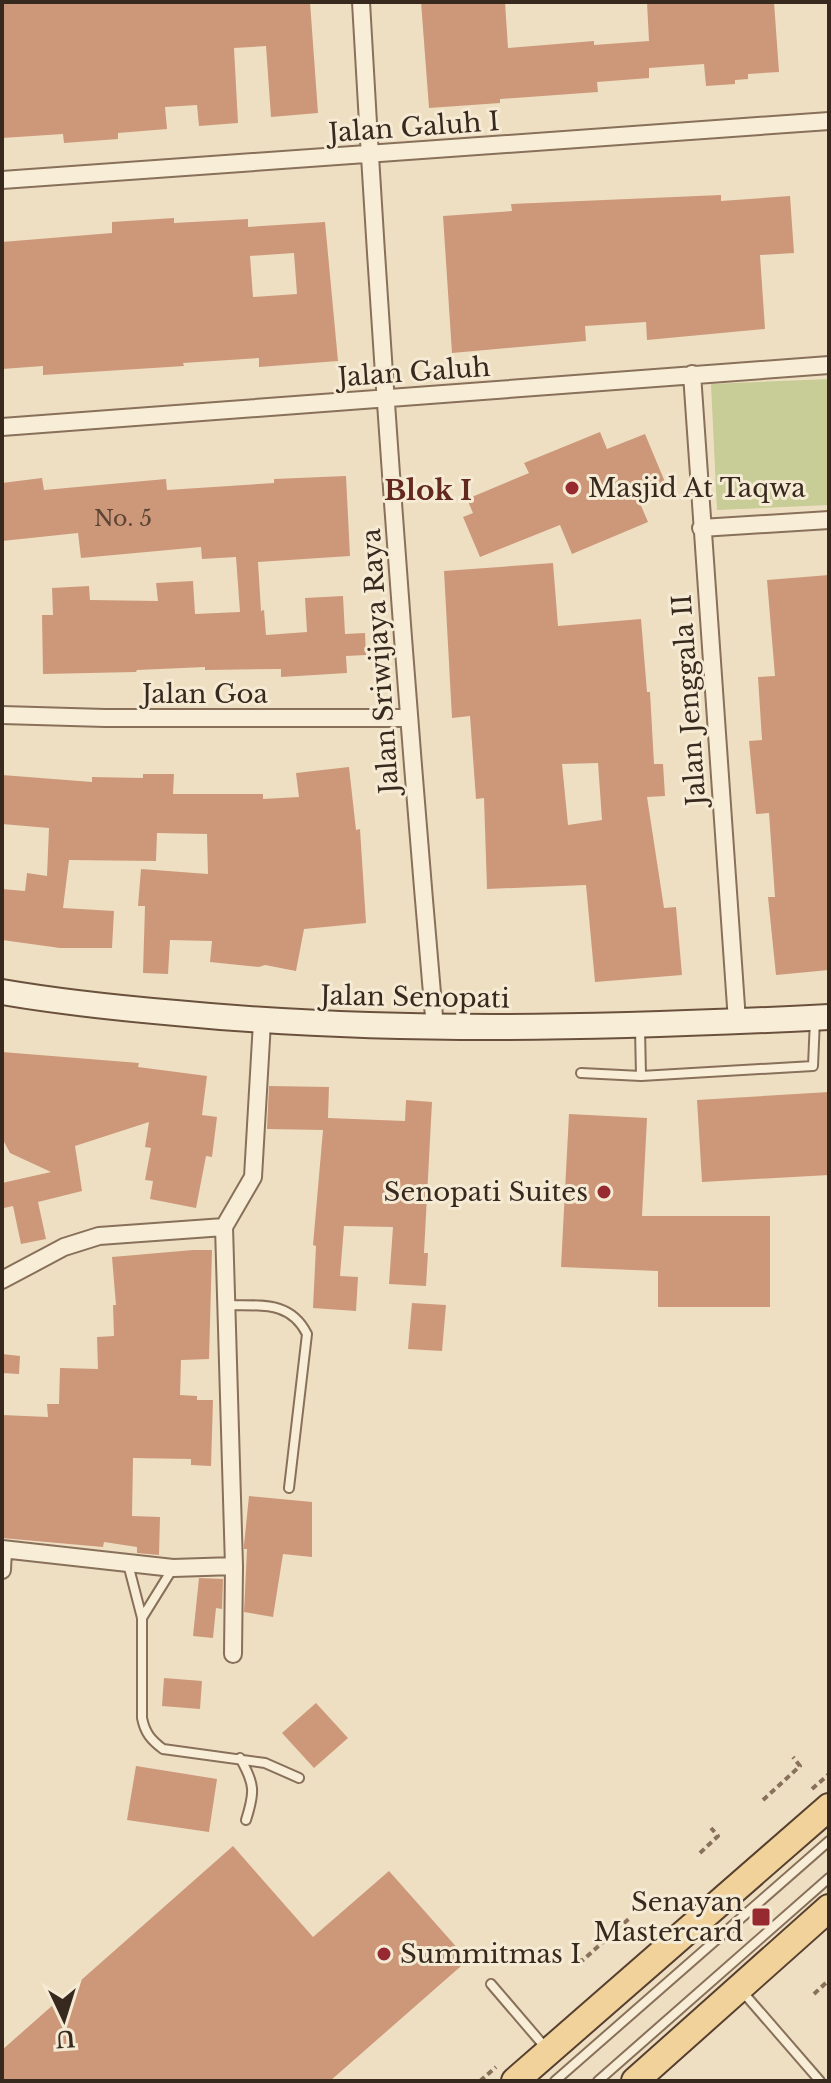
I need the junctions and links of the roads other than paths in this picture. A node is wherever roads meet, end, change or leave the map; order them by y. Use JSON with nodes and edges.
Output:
{"nodes":[{"id":1,"x":361,"y":2,"type":"edge"},
{"id":2,"x":829,"y":121,"type":"edge"},
{"id":3,"x":370,"y":155,"type":"junction"},
{"id":4,"x":2,"y":180,"type":"edge"},
{"id":5,"x":829,"y":365,"type":"edge"},
{"id":6,"x":692,"y":374,"type":"junction"},
{"id":7,"x":385,"y":399,"type":"junction"},
{"id":8,"x":2,"y":427,"type":"edge"},
{"id":9,"x":829,"y":520,"type":"edge"},
{"id":10,"x":701,"y":528,"type":"junction"},
{"id":11,"x":2,"y":715,"type":"edge"},
{"id":12,"x":407,"y":718,"type":"junction"},
{"id":13,"x":2,"y":992,"type":"edge"},
{"id":14,"x":822,"y":1018,"type":"edge"},
{"id":15,"x":737,"y":1021,"type":"junction"},
{"id":16,"x":262,"y":1022,"type":"junction"},
{"id":17,"x":640,"y":1023,"type":"junction"},
{"id":18,"x":435,"y":1028,"type":"junction"},
{"id":19,"x":581,"y":1073,"type":"dead end"},
{"id":20,"x":641,"y":1076,"type":"junction"},
{"id":21,"x":224,"y":1227,"type":"junction"},
{"id":22,"x":2,"y":1280,"type":"edge"},
{"id":23,"x":227,"y":1305,"type":"junction"},
{"id":24,"x":289,"y":1488,"type":"dead end"},
{"id":25,"x":3,"y":1549,"type":"edge"},
{"id":26,"x":128,"y":1563,"type":"junction"},
{"id":27,"x":234,"y":1566,"type":"junction"},
{"id":28,"x":173,"y":1568,"type":"junction"},
{"id":29,"x":2,"y":1570,"type":"edge"},
{"id":30,"x":142,"y":1618,"type":"junction"},
{"id":31,"x":233,"y":1654,"type":"dead end"},
{"id":32,"x":240,"y":1758,"type":"junction"},
{"id":33,"x":299,"y":1778,"type":"dead end"},
{"id":34,"x":829,"y":1807,"type":"edge"},
{"id":35,"x":246,"y":1820,"type":"dead end"},
{"id":36,"x":829,"y":1841,"type":"edge"},
{"id":37,"x":829,"y":1878,"type":"edge"},
{"id":38,"x":829,"y":1908,"type":"edge"},
{"id":39,"x":491,"y":1984,"type":"dead end"},
{"id":40,"x":740,"y":1989,"type":"junction"},
{"id":41,"x":549,"y":2052,"type":"junction"},
{"id":42,"x":515,"y":2081,"type":"edge"},
{"id":43,"x":555,"y":2081,"type":"edge"},
{"id":44,"x":598,"y":2081,"type":"edge"},
{"id":45,"x":635,"y":2081,"type":"edge"},
{"id":46,"x":820,"y":2081,"type":"edge"}],
"edges":[{"from":1,"to":3,"type":"street","name":"Jalan Sriwijaya Raya"},
{"from":2,"to":3,"type":"street","name":"Jalan Galuh I"},
{"from":3,"to":4,"type":"street","name":"Jalan Galuh I"},
{"from":3,"to":7,"type":"street","name":"Jalan Sriwijaya Raya"},
{"from":5,"to":6,"type":"street","name":"Jalan Galuh"},
{"from":6,"to":7,"type":"street","name":"Jalan Galuh"},
{"from":6,"to":10,"type":"street","name":"Jalan Jenggala II"},
{"from":7,"to":8,"type":"street","name":"Jalan Galuh"},
{"from":7,"to":12,"type":"street","name":"Jalan Sriwijaya Raya"},
{"from":9,"to":10,"type":"street"},
{"from":10,"to":15,"type":"street","name":"Jalan Jenggala II"},
{"from":11,"to":12,"type":"street","name":"Jalan Goa"},
{"from":12,"to":18,"type":"street","name":"Jalan Sriwijaya Raya"},
{"from":13,"to":16,"type":"main road","name":"Jalan Senopati"},
{"from":14,"to":15,"type":"main road","name":"Jalan Senopati"},
{"from":14,"to":20,"type":"lane"},
{"from":15,"to":17,"type":"main road","name":"Jalan Senopati"},
{"from":16,"to":18,"type":"main road","name":"Jalan Senopati"},
{"from":16,"to":21,"type":"street"},
{"from":17,"to":18,"type":"main road","name":"Jalan Senopati"},
{"from":17,"to":20,"type":"lane"},
{"from":19,"to":20,"type":"lane"},
{"from":21,"to":22,"type":"street"},
{"from":21,"to":23,"type":"street"},
{"from":23,"to":24,"type":"lane"},
{"from":23,"to":27,"type":"street"},
{"from":25,"to":26,"type":"street"},
{"from":25,"to":29,"type":"street"},
{"from":26,"to":28,"type":"street"},
{"from":26,"to":30,"type":"lane"},
{"from":27,"to":28,"type":"street"},
{"from":27,"to":31,"type":"street"},
{"from":28,"to":30,"type":"lane"},
{"from":30,"to":32,"type":"lane"},
{"from":32,"to":33,"type":"lane"},
{"from":32,"to":35,"type":"lane"},
{"from":34,"to":41,"type":"main road"},
{"from":36,"to":43,"type":"lane"},
{"from":37,"to":44,"type":"lane"},
{"from":38,"to":40,"type":"main road"},
{"from":39,"to":41,"type":"lane"},
{"from":40,"to":45,"type":"main road"},
{"from":40,"to":46,"type":"lane"},
{"from":41,"to":42,"type":"main road"}]}
